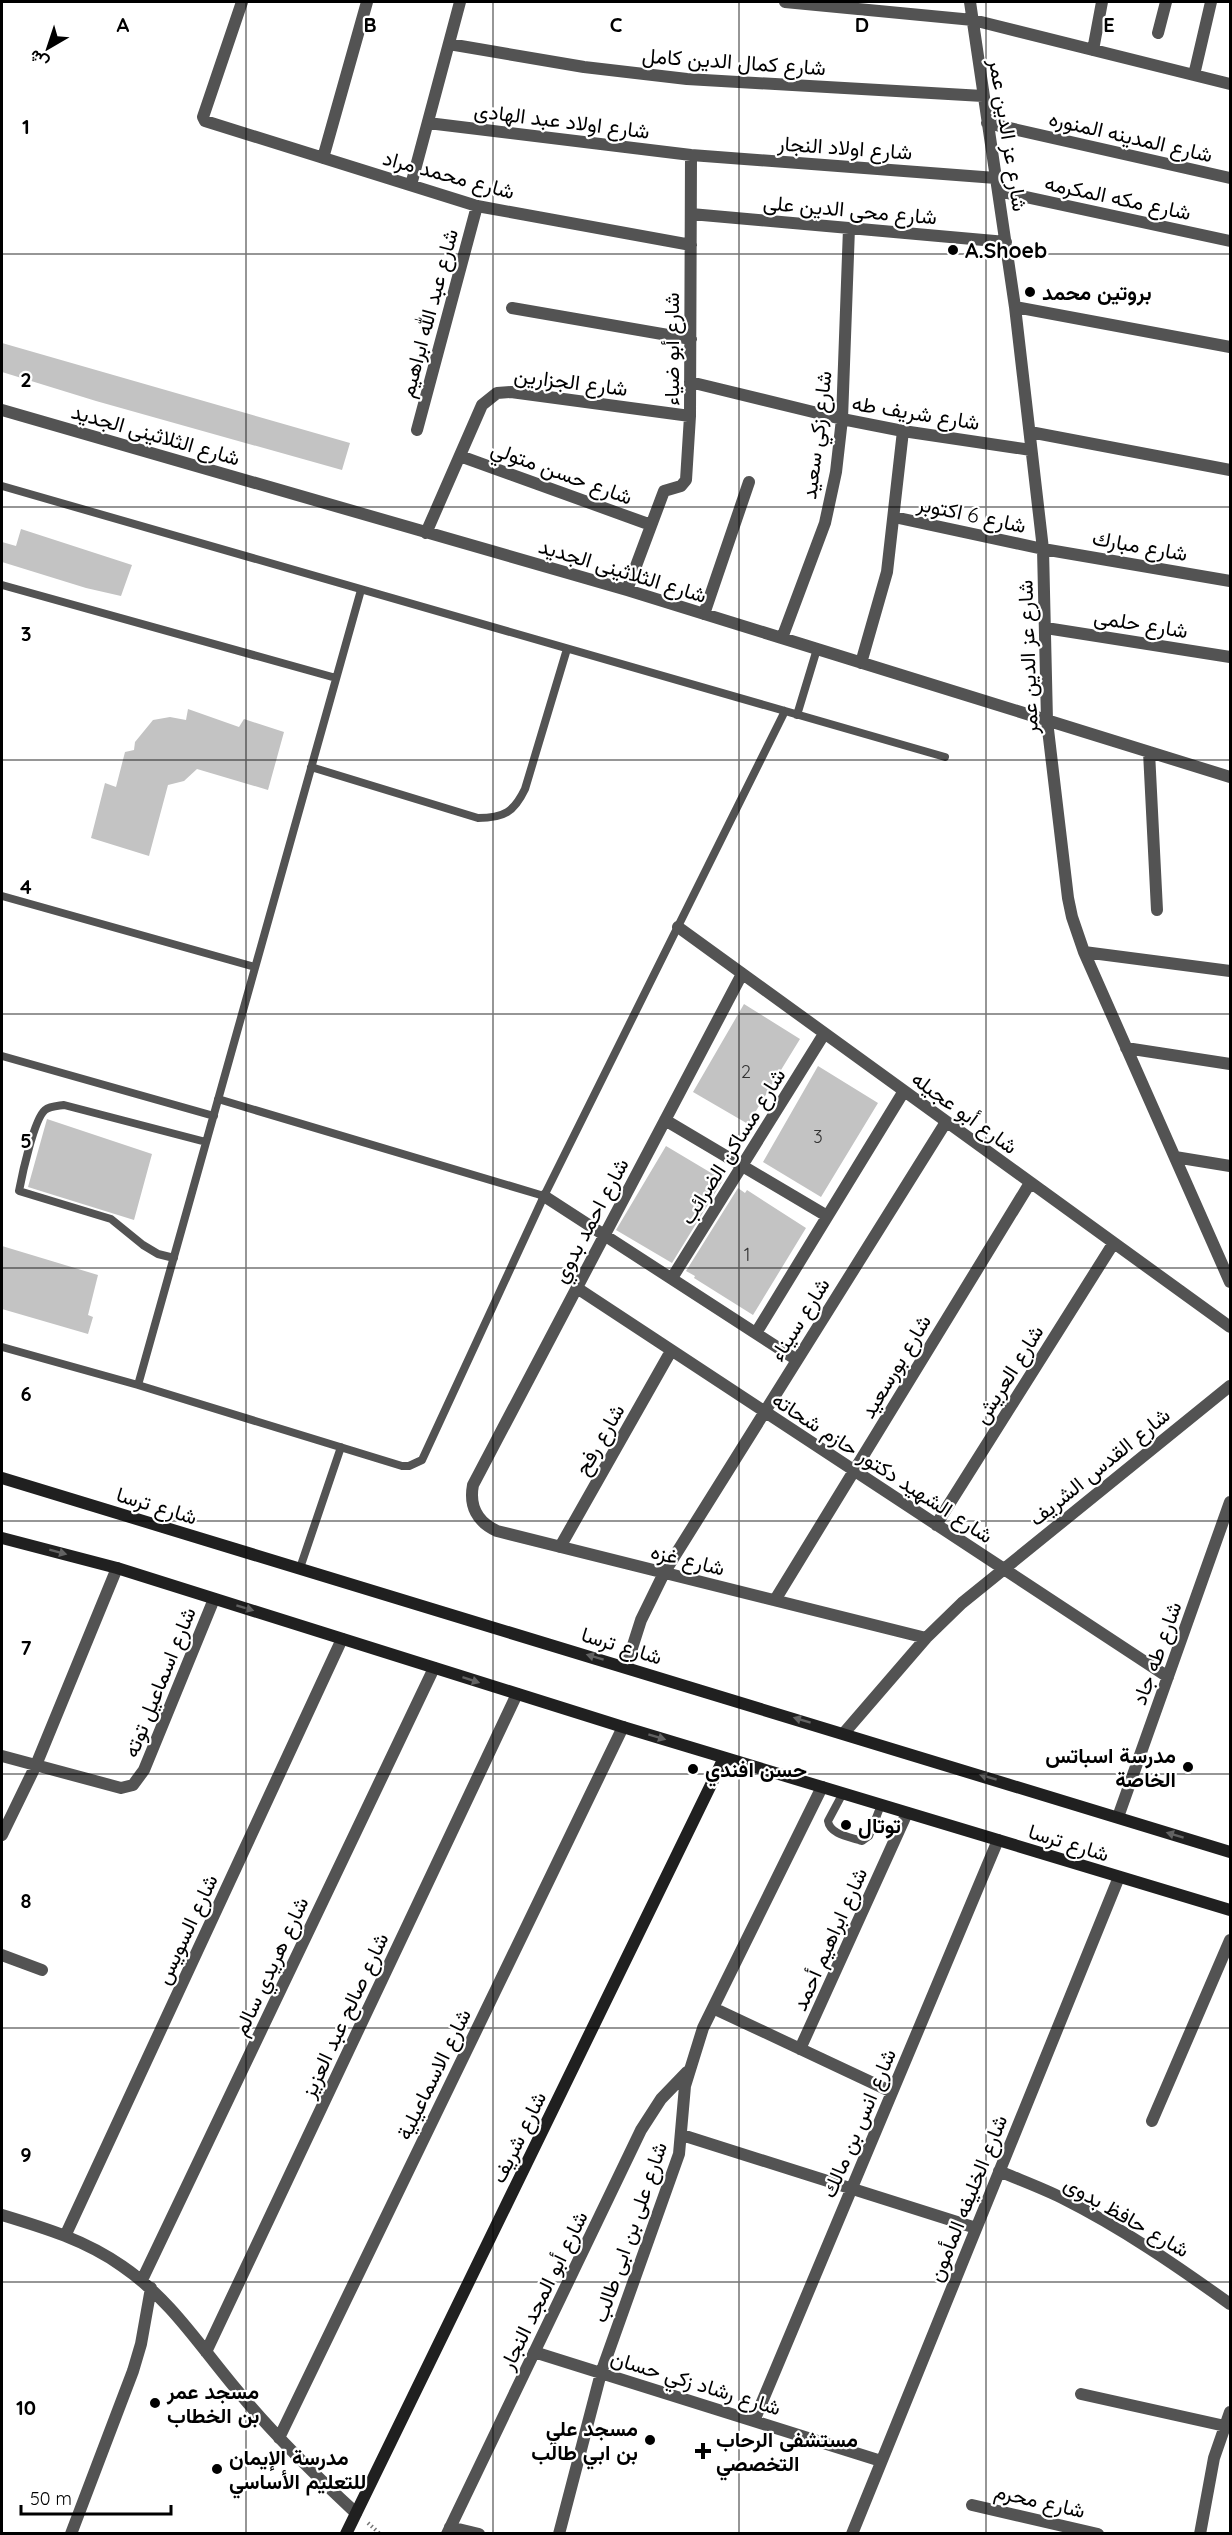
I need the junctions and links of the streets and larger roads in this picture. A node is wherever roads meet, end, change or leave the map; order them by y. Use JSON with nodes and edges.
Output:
{"nodes":[{"id":1,"x":242,"y":2,"type":"edge"},
{"id":2,"x":367,"y":2,"type":"edge"},
{"id":3,"x":460,"y":2,"type":"edge"},
{"id":4,"x":785,"y":2,"type":"edge"},
{"id":5,"x":970,"y":2,"type":"edge"},
{"id":6,"x":1102,"y":2,"type":"edge"},
{"id":7,"x":1166,"y":2,"type":"edge"},
{"id":8,"x":1211,"y":2,"type":"edge"},
{"id":9,"x":814,"y":3,"type":"edge"},
{"id":10,"x":892,"y":7,"type":"edge"},
{"id":11,"x":973,"y":20,"type":"junction"},
{"id":12,"x":1158,"y":33,"type":"dead end"},
{"id":13,"x":449,"y":44,"type":"junction"},
{"id":14,"x":1093,"y":50,"type":"junction"},
{"id":15,"x":1194,"y":75,"type":"junction"},
{"id":16,"x":1230,"y":84,"type":"edge"},
{"id":17,"x":983,"y":96,"type":"junction"},
{"id":18,"x":428,"y":123,"type":"junction"},
{"id":19,"x":987,"y":123,"type":"junction"},
{"id":20,"x":692,"y":155,"type":"junction"},
{"id":21,"x":323,"y":158,"type":"junction"},
{"id":22,"x":996,"y":177,"type":"junction"},
{"id":23,"x":1230,"y":178,"type":"edge"},
{"id":24,"x":411,"y":185,"type":"junction"},
{"id":25,"x":998,"y":191,"type":"junction"},
{"id":26,"x":477,"y":206,"type":"junction"},
{"id":27,"x":691,"y":214,"type":"junction"},
{"id":28,"x":849,"y":228,"type":"junction"},
{"id":29,"x":1230,"y":241,"type":"edge"},
{"id":30,"x":1006,"y":242,"type":"junction"},
{"id":31,"x":691,"y":245,"type":"junction"},
{"id":32,"x":1015,"y":307,"type":"junction"},
{"id":33,"x":512,"y":309,"type":"dead end"},
{"id":34,"x":691,"y":339,"type":"junction"},
{"id":35,"x":1230,"y":347,"type":"edge"},
{"id":36,"x":690,"y":382,"type":"junction"},
{"id":37,"x":2,"y":410,"type":"edge"},
{"id":38,"x":690,"y":416,"type":"junction"},
{"id":39,"x":842,"y":419,"type":"junction"},
{"id":40,"x":417,"y":430,"type":"dead end"},
{"id":41,"x":903,"y":431,"type":"junction"},
{"id":42,"x":1030,"y":432,"type":"junction"},
{"id":43,"x":1031,"y":450,"type":"junction"},
{"id":44,"x":460,"y":456,"type":"junction"},
{"id":45,"x":1230,"y":470,"type":"edge"},
{"id":46,"x":749,"y":482,"type":"dead end"},
{"id":47,"x":894,"y":517,"type":"junction"},
{"id":48,"x":651,"y":525,"type":"junction"},
{"id":49,"x":426,"y":533,"type":"junction"},
{"id":50,"x":1042,"y":549,"type":"junction"},
{"id":51,"x":1230,"y":580,"type":"edge"},
{"id":52,"x":627,"y":590,"type":"junction"},
{"id":53,"x":704,"y":614,"type":"junction"},
{"id":54,"x":1046,"y":628,"type":"junction"},
{"id":55,"x":782,"y":638,"type":"junction"},
{"id":56,"x":1230,"y":657,"type":"edge"},
{"id":57,"x":861,"y":663,"type":"junction"},
{"id":58,"x":1047,"y":721,"type":"junction"},
{"id":59,"x":1149,"y":752,"type":"junction"},
{"id":60,"x":1230,"y":777,"type":"edge"},
{"id":61,"x":1157,"y":910,"type":"dead end"},
{"id":62,"x":678,"y":927,"type":"road end"},
{"id":63,"x":1084,"y":952,"type":"junction"},
{"id":64,"x":1230,"y":970,"type":"edge"},
{"id":65,"x":742,"y":974,"type":"junction"},
{"id":66,"x":824,"y":1034,"type":"junction"},
{"id":67,"x":1126,"y":1048,"type":"junction"},
{"id":68,"x":1230,"y":1064,"type":"edge"},
{"id":69,"x":904,"y":1091,"type":"junction"},
{"id":70,"x":665,"y":1120,"type":"junction"},
{"id":71,"x":946,"y":1122,"type":"junction"},
{"id":72,"x":1175,"y":1157,"type":"junction"},
{"id":73,"x":742,"y":1166,"type":"junction"},
{"id":74,"x":1230,"y":1166,"type":"edge"},
{"id":75,"x":1030,"y":1183,"type":"junction"},
{"id":76,"x":544,"y":1196,"type":"road end"},
{"id":77,"x":827,"y":1216,"type":"junction"},
{"id":78,"x":605,"y":1235,"type":"junction"},
{"id":79,"x":1113,"y":1244,"type":"junction"},
{"id":80,"x":1224,"y":1256,"type":"edge"},
{"id":81,"x":672,"y":1278,"type":"junction"},
{"id":82,"x":1230,"y":1282,"type":"edge"},
{"id":83,"x":577,"y":1288,"type":"junction"},
{"id":84,"x":1230,"y":1327,"type":"edge"},
{"id":85,"x":756,"y":1333,"type":"junction"},
{"id":86,"x":671,"y":1351,"type":"junction"},
{"id":87,"x":797,"y":1360,"type":"junction"},
{"id":88,"x":1230,"y":1386,"type":"edge"},
{"id":89,"x":764,"y":1412,"type":"junction"},
{"id":90,"x":854,"y":1471,"type":"junction"},
{"id":91,"x":2,"y":1478,"type":"edge"},
{"id":92,"x":473,"y":1485,"type":"joint"},
{"id":93,"x":1230,"y":1502,"type":"edge"},
{"id":94,"x":936,"y":1525,"type":"junction"},
{"id":95,"x":2,"y":1537,"type":"edge"},
{"id":96,"x":560,"y":1547,"type":"junction"},
{"id":97,"x":117,"y":1568,"type":"junction"},
{"id":98,"x":1003,"y":1569,"type":"junction"},
{"id":99,"x":664,"y":1573,"type":"junction"},
{"id":100,"x":214,"y":1599,"type":"junction"},
{"id":101,"x":775,"y":1600,"type":"junction"},
{"id":102,"x":926,"y":1638,"type":"junction"},
{"id":103,"x":342,"y":1639,"type":"junction"},
{"id":104,"x":626,"y":1667,"type":"junction"},
{"id":105,"x":434,"y":1668,"type":"junction"},
{"id":106,"x":1168,"y":1677,"type":"junction"},
{"id":107,"x":517,"y":1694,"type":"junction"},
{"id":108,"x":623,"y":1727,"type":"junction"},
{"id":109,"x":844,"y":1733,"type":"junction"},
{"id":110,"x":2,"y":1756,"type":"edge"},
{"id":111,"x":724,"y":1758,"type":"junction"},
{"id":112,"x":36,"y":1765,"type":"junction"},
{"id":113,"x":822,"y":1787,"type":"junction"},
{"id":114,"x":907,"y":1813,"type":"junction"},
{"id":115,"x":1118,"y":1817,"type":"junction"},
{"id":116,"x":2,"y":1834,"type":"edge"},
{"id":117,"x":998,"y":1840,"type":"junction"},
{"id":118,"x":1230,"y":1852,"type":"edge"},
{"id":119,"x":1119,"y":1877,"type":"junction"},
{"id":120,"x":1230,"y":1910,"type":"edge"},
{"id":121,"x":1230,"y":1940,"type":"edge"},
{"id":122,"x":2,"y":1955,"type":"edge"},
{"id":123,"x":42,"y":1970,"type":"dead end"},
{"id":124,"x":713,"y":2008,"type":"junction"},
{"id":125,"x":800,"y":2049,"type":"junction"},
{"id":126,"x":687,"y":2072,"type":"junction"},
{"id":127,"x":892,"y":2092,"type":"junction"},
{"id":128,"x":1152,"y":2121,"type":"dead end"},
{"id":129,"x":682,"y":2135,"type":"junction"},
{"id":130,"x":999,"y":2171,"type":"junction"},
{"id":131,"x":851,"y":2189,"type":"junction"},
{"id":132,"x":2,"y":2215,"type":"edge"},
{"id":133,"x":976,"y":2228,"type":"junction"},
{"id":134,"x":66,"y":2234,"type":"junction"},
{"id":135,"x":146,"y":2284,"type":"junction"},
{"id":136,"x":1230,"y":2304,"type":"edge"},
{"id":137,"x":206,"y":2352,"type":"junction"},
{"id":138,"x":534,"y":2352,"type":"junction"},
{"id":139,"x":601,"y":2373,"type":"junction"},
{"id":140,"x":1081,"y":2394,"type":"dead end"},
{"id":141,"x":1230,"y":2412,"type":"edge"},
{"id":142,"x":754,"y":2421,"type":"junction"},
{"id":143,"x":1225,"y":2426,"type":"junction"},
{"id":144,"x":279,"y":2438,"type":"junction"},
{"id":145,"x":881,"y":2461,"type":"junction"},
{"id":146,"x":972,"y":2505,"type":"dead end"},
{"id":147,"x":356,"y":2513,"type":"junction"},
{"id":148,"x":448,"y":2530,"type":"edge"},
{"id":149,"x":71,"y":2534,"type":"edge"},
{"id":150,"x":346,"y":2534,"type":"edge"},
{"id":151,"x":479,"y":2534,"type":"edge"},
{"id":152,"x":560,"y":2534,"type":"edge"},
{"id":153,"x":852,"y":2534,"type":"edge"},
{"id":154,"x":1098,"y":2534,"type":"edge"},
{"id":155,"x":1200,"y":2534,"type":"edge"}],
"edges":[{"from":1,"to":21,"type":"street","name":"شارع محمد مراد"},
{"from":2,"to":21,"type":"street"},
{"from":3,"to":13,"type":"street"},
{"from":4,"to":9,"type":"street"},
{"from":5,"to":11,"type":"street","name":"شارع عز الدين عمر"},
{"from":6,"to":14,"type":"street"},
{"from":7,"to":12,"type":"street"},
{"from":8,"to":15,"type":"street"},
{"from":9,"to":10,"type":"street"},
{"from":10,"to":11,"type":"street"},
{"from":11,"to":14,"type":"street"},
{"from":11,"to":17,"type":"street","name":"شارع عز الدين عمر"},
{"from":13,"to":17,"type":"street","name":"شارع كمال الدين كامل"},
{"from":13,"to":18,"type":"street"},
{"from":14,"to":15,"type":"street"},
{"from":15,"to":16,"type":"street"},
{"from":17,"to":19,"type":"street","name":"شارع عز الدين عمر"},
{"from":18,"to":20,"type":"street","name":"شارع اولاد عبد الهادى"},
{"from":18,"to":24,"type":"street"},
{"from":19,"to":22,"type":"street","name":"شارع عز الدين عمر"},
{"from":19,"to":23,"type":"street","name":"شارع المدينه المنوره"},
{"from":20,"to":22,"type":"street","name":"شارع اولاد النجار"},
{"from":20,"to":27,"type":"street","name":"شارع أبو ضياء"},
{"from":21,"to":24,"type":"street","name":"شارع محمد مراد"},
{"from":22,"to":25,"type":"street","name":"شارع عز الدين عمر"},
{"from":24,"to":26,"type":"street","name":"شارع محمد مراد"},
{"from":25,"to":29,"type":"street","name":"شارع مكه المكرمه"},
{"from":25,"to":30,"type":"street","name":"شارع عز الدين عمر"},
{"from":26,"to":31,"type":"street","name":"شارع محمد مراد"},
{"from":26,"to":40,"type":"street","name":"شارع عبد الله ابراهيم"},
{"from":27,"to":28,"type":"street","name":"شارع محى الدين على"},
{"from":27,"to":31,"type":"street","name":"شارع أبو ضياء"},
{"from":28,"to":30,"type":"street","name":"شارع محى الدين على"},
{"from":28,"to":39,"type":"street","name":"شارع زكي سعيد"},
{"from":30,"to":32,"type":"street","name":"شارع عز الدين عمر"},
{"from":31,"to":34,"type":"street","name":"شارع أبو ضياء"},
{"from":32,"to":35,"type":"street"},
{"from":32,"to":42,"type":"street","name":"شارع عز الدين عمر"},
{"from":33,"to":34,"type":"street"},
{"from":34,"to":36,"type":"street","name":"شارع أبو ضياء"},
{"from":36,"to":38,"type":"street","name":"شارع أبو ضياء"},
{"from":36,"to":39,"type":"street","name":"شارع شريف طه"},
{"from":37,"to":49,"type":"street","name":"شارع الثلاثينى الجديد"},
{"from":38,"to":44,"type":"street","name":"شارع الجزارين"},
{"from":38,"to":48,"type":"street","name":"شارع أبو ضياء"},
{"from":39,"to":41,"type":"street","name":"شارع شريف طه"},
{"from":39,"to":55,"type":"street","name":"شارع زكي سعيد"},
{"from":41,"to":43,"type":"street","name":"شارع شريف طه"},
{"from":41,"to":47,"type":"street"},
{"from":42,"to":43,"type":"street","name":"شارع عز الدين عمر"},
{"from":42,"to":45,"type":"street"},
{"from":43,"to":50,"type":"street","name":"شارع عز الدين عمر"},
{"from":44,"to":48,"type":"street","name":"شارع حسن متولي"},
{"from":44,"to":49,"type":"street","name":"شارع الجزارين"},
{"from":46,"to":53,"type":"street"},
{"from":47,"to":50,"type":"street","name":"شارع 6 اكتوبر"},
{"from":47,"to":57,"type":"street"},
{"from":48,"to":52,"type":"street"},
{"from":49,"to":52,"type":"street","name":"شارع الثلاثينى الجديد"},
{"from":50,"to":51,"type":"street","name":"شارع مبارك"},
{"from":50,"to":54,"type":"street","name":"شارع عز الدين عمر"},
{"from":52,"to":53,"type":"street","name":"شارع الثلاثينى الجديد"},
{"from":53,"to":55,"type":"street","name":"شارع الثلاثينى الجديد"},
{"from":54,"to":56,"type":"street","name":"شارع حلمى"},
{"from":54,"to":58,"type":"street","name":"شارع عز الدين عمر"},
{"from":55,"to":57,"type":"street","name":"شارع الثلاثينى الجديد"},
{"from":57,"to":58,"type":"street","name":"شارع الثلاثينى الجديد"},
{"from":58,"to":59,"type":"street","name":"شارع الثلاثينى الجديد"},
{"from":58,"to":63,"type":"street","name":"شارع عز الدين عمر"},
{"from":59,"to":60,"type":"street","name":"شارع الثلاثينى الجديد"},
{"from":59,"to":61,"type":"street"},
{"from":62,"to":65,"type":"street","name":"شارع أبو عجيله"},
{"from":63,"to":64,"type":"street"},
{"from":63,"to":67,"type":"street","name":"شارع عز الدين عمر"},
{"from":65,"to":66,"type":"street","name":"شارع أبو عجيله"},
{"from":65,"to":70,"type":"street","name":"شارع احمد بدوي"},
{"from":66,"to":69,"type":"street","name":"شارع أبو عجيله"},
{"from":66,"to":73,"type":"street","name":"شارع مساكن الضرائب"},
{"from":67,"to":68,"type":"street"},
{"from":67,"to":72,"type":"street","name":"شارع عز الدين عمر"},
{"from":69,"to":71,"type":"street","name":"شارع أبو عجيله"},
{"from":69,"to":77,"type":"street"},
{"from":70,"to":73,"type":"street"},
{"from":70,"to":78,"type":"street","name":"شارع احمد بدوي"},
{"from":71,"to":75,"type":"street","name":"شارع أبو عجيله"},
{"from":71,"to":87,"type":"street","name":"شارع سيناء"},
{"from":72,"to":74,"type":"street"},
{"from":72,"to":80,"type":"street","name":"شارع عز الدين عمر"},
{"from":73,"to":77,"type":"street"},
{"from":73,"to":81,"type":"street","name":"شارع مساكن الضرائب"},
{"from":75,"to":79,"type":"street","name":"شارع أبو عجيله"},
{"from":75,"to":90,"type":"street","name":"شارع بورسعيد"},
{"from":76,"to":78,"type":"street"},
{"from":77,"to":85,"type":"street"},
{"from":78,"to":81,"type":"street"},
{"from":78,"to":83,"type":"street","name":"شارع احمد بدوي"},
{"from":79,"to":84,"type":"street","name":"شارع أبو عجيله"},
{"from":79,"to":94,"type":"street","name":"شارع العريش"},
{"from":80,"to":82,"type":"street","name":"شارع عز الدين عمر"},
{"from":81,"to":85,"type":"street"},
{"from":83,"to":86,"type":"street","name":"شارع الشهيد دكتور حازم شحاته"},
{"from":83,"to":92,"type":"street","name":"شارع احمد بدوي"},
{"from":85,"to":87,"type":"street"},
{"from":86,"to":89,"type":"street","name":"شارع الشهيد دكتور حازم شحاته"},
{"from":86,"to":96,"type":"street","name":"شارع رفح"},
{"from":87,"to":89,"type":"street","name":"شارع سيناء"},
{"from":88,"to":98,"type":"street","name":"شارع القدس الشريف"},
{"from":89,"to":90,"type":"street","name":"شارع الشهيد دكتور حازم شحاته"},
{"from":89,"to":99,"type":"street","name":"شارع سيناء"},
{"from":90,"to":94,"type":"street","name":"شارع الشهيد دكتور حازم شحاته"},
{"from":90,"to":101,"type":"street","name":"شارع بورسعيد"},
{"from":104,"to":91,"type":"main road","name":"شارع ترسا","one_way":true},
{"from":92,"to":96,"type":"street","name":"شارع غزه"},
{"from":93,"to":106,"type":"street","name":"شارع طه جاد"},
{"from":94,"to":98,"type":"street","name":"شارع الشهيد دكتور حازم شحاته"},
{"from":95,"to":97,"type":"main road","name":"شارع ترسا","one_way":true},
{"from":96,"to":99,"type":"street","name":"شارع غزه"},
{"from":97,"to":100,"type":"main road","name":"شارع ترسا"},
{"from":97,"to":112,"type":"street"},
{"from":98,"to":102,"type":"street","name":"شارع القدس الشريف"},
{"from":98,"to":106,"type":"street","name":"شارع الشهيد دكتور حازم شحاته"},
{"from":99,"to":101,"type":"street","name":"شارع غزه"},
{"from":99,"to":104,"type":"street","name":"شارع سيناء"},
{"from":100,"to":103,"type":"main road","name":"شارع ترسا","one_way":true},
{"from":100,"to":112,"type":"street","name":"شارع اسماعيل توته"},
{"from":101,"to":102,"type":"street","name":"شارع غزه"},
{"from":102,"to":109,"type":"street","name":"شارع القدس الشريف"},
{"from":103,"to":105,"type":"main road","name":"شارع ترسا"},
{"from":103,"to":134,"type":"street","name":"شارع السويس"},
{"from":109,"to":104,"type":"main road","name":"شارع ترسا","one_way":true},
{"from":105,"to":107,"type":"main road","name":"شارع ترسا","one_way":true},
{"from":105,"to":135,"type":"street","name":"شارع هريدي سالم"},
{"from":106,"to":115,"type":"street","name":"شارع طه جاد"},
{"from":107,"to":108,"type":"main road","name":"شارع ترسا"},
{"from":107,"to":137,"type":"street","name":"شارع صالح عبد العزيز"},
{"from":108,"to":111,"type":"main road","name":"شارع ترسا","one_way":true},
{"from":108,"to":144,"type":"street","name":"شارع الاسماعيلية"},
{"from":115,"to":109,"type":"main road","name":"شارع ترسا","one_way":true},
{"from":110,"to":112,"type":"street","name":"شارع اسماعيل توته"},
{"from":111,"to":113,"type":"main road","name":"شارع ترسا"},
{"from":111,"to":147,"type":"main road","name":"شارع شريف"},
{"from":112,"to":116,"type":"street"},
{"from":113,"to":114,"type":"main road","name":"شارع ترسا"},
{"from":113,"to":124,"type":"street","name":"شارع على بن ابى طالب"},
{"from":114,"to":117,"type":"main road","name":"شارع ترسا"},
{"from":114,"to":125,"type":"street","name":"شارع ابراهيم أحمد"},
{"from":118,"to":115,"type":"main road","name":"شارع ترسا","one_way":true},
{"from":117,"to":119,"type":"main road","name":"شارع ترسا"},
{"from":117,"to":127,"type":"street","name":"شارع انس بن مالك"},
{"from":119,"to":120,"type":"main road","name":"شارع ترسا"},
{"from":119,"to":130,"type":"street","name":"شارع الخليفه المأمون"},
{"from":121,"to":128,"type":"street"},
{"from":122,"to":123,"type":"street"},
{"from":124,"to":125,"type":"street"},
{"from":124,"to":126,"type":"street","name":"شارع على بن ابى طالب"},
{"from":125,"to":127,"type":"street"},
{"from":126,"to":129,"type":"street","name":"شارع على بن ابى طالب"},
{"from":126,"to":138,"type":"street","name":"شارع أبو المجد النجار"},
{"from":127,"to":131,"type":"street","name":"شارع انس بن مالك"},
{"from":129,"to":131,"type":"street"},
{"from":129,"to":139,"type":"street","name":"شارع على بن ابى طالب"},
{"from":130,"to":133,"type":"street","name":"شارع الخليفه المأمون"},
{"from":130,"to":136,"type":"street","name":"شارع حافظ بدوى"},
{"from":131,"to":133,"type":"street"},
{"from":131,"to":142,"type":"street","name":"شارع انس بن مالك"},
{"from":132,"to":134,"type":"street"},
{"from":133,"to":145,"type":"street","name":"شارع الخليفه المأمون"},
{"from":134,"to":135,"type":"street"},
{"from":135,"to":137,"type":"street"},
{"from":135,"to":149,"type":"street","name":"شارع هريدي سالم"},
{"from":137,"to":144,"type":"street"},
{"from":138,"to":139,"type":"street","name":"شارع رشاد زكي حسان"},
{"from":138,"to":148,"type":"street","name":"شارع أبو المجد النجار"},
{"from":139,"to":142,"type":"street","name":"شارع رشاد زكي حسان"},
{"from":139,"to":152,"type":"street","name":"شارع على بن ابى طالب"},
{"from":140,"to":143,"type":"street"},
{"from":141,"to":143,"type":"street"},
{"from":142,"to":145,"type":"street","name":"شارع رشاد زكي حسان"},
{"from":143,"to":155,"type":"street"},
{"from":144,"to":147,"type":"street"},
{"from":145,"to":153,"type":"street","name":"شارع الخليفه المأمون"},
{"from":146,"to":154,"type":"street","name":"شارع محرم"},
{"from":147,"to":150,"type":"main road","name":"شارع شريف"},
{"from":148,"to":151,"type":"street"}]}
